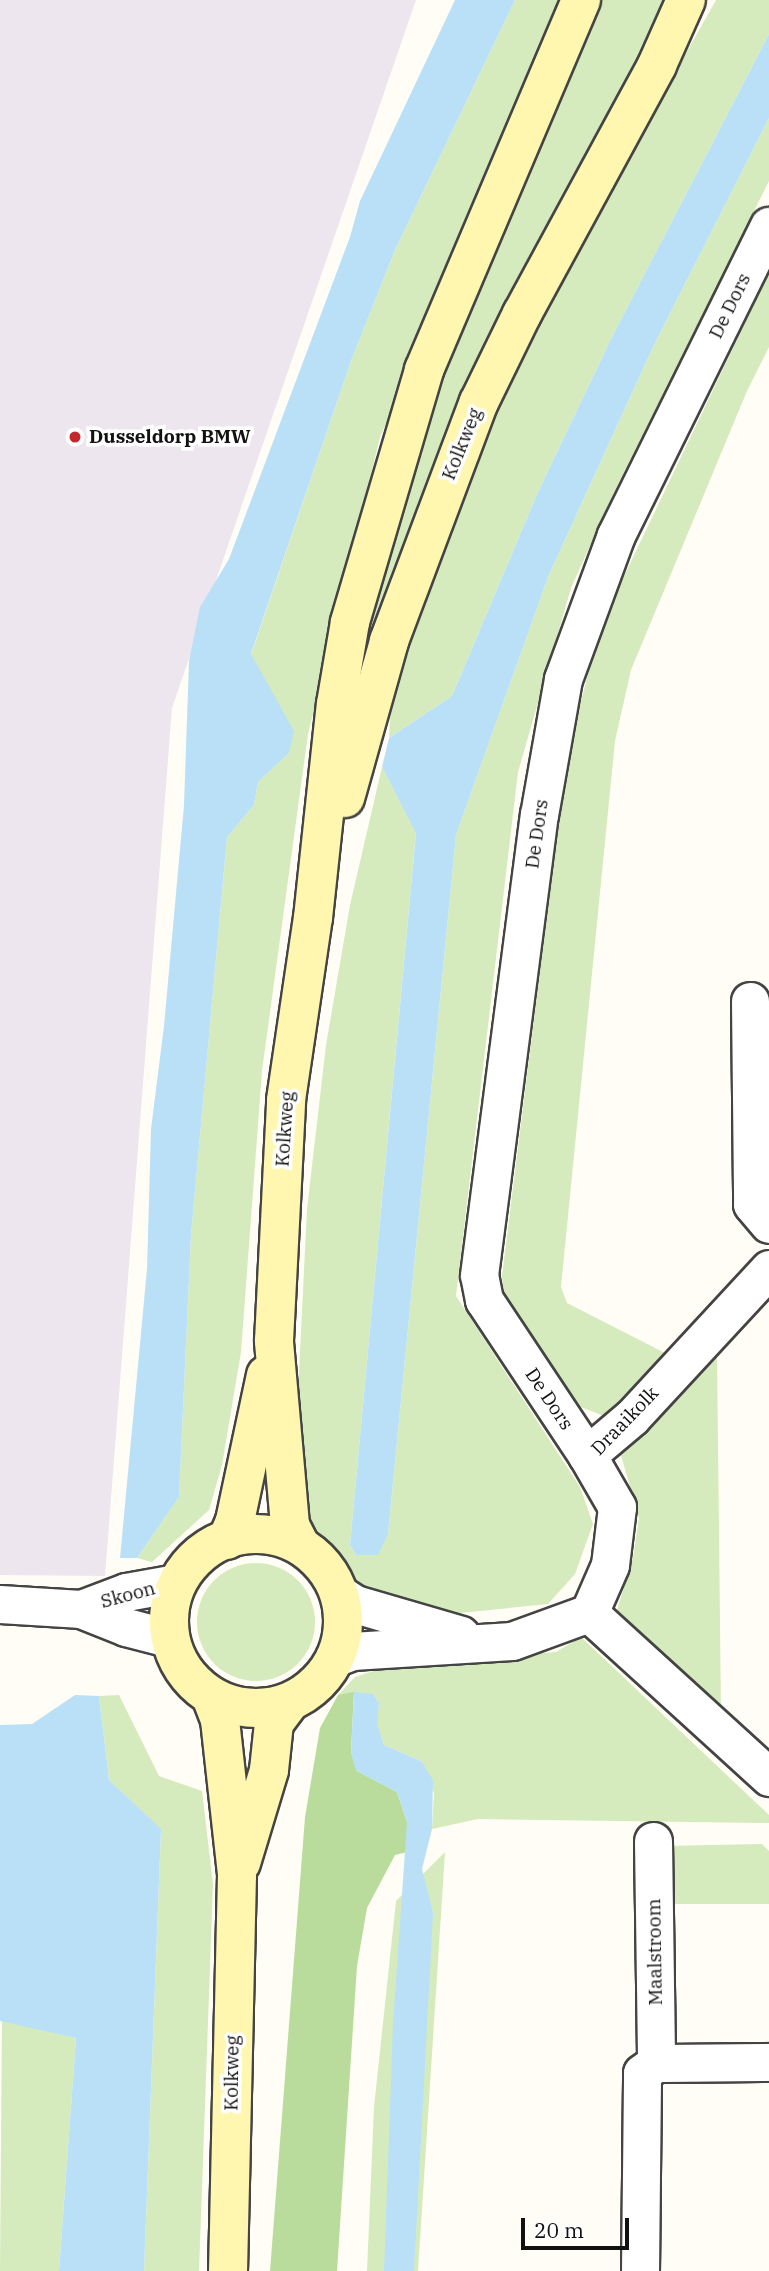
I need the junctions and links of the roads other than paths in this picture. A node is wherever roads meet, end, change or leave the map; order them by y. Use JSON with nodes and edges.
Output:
{"nodes":[{"id":1,"x":581,"y":0,"type":"edge"},
{"id":2,"x":686,"y":0,"type":"edge"},
{"id":3,"x":769,"y":226,"type":"edge"},
{"id":4,"x":313,"y":918,"type":"junction"},
{"id":5,"x":750,"y":1002,"type":"dead end"},
{"id":6,"x":769,"y":1224,"type":"edge"},
{"id":7,"x":769,"y":1269,"type":"edge"},
{"id":8,"x":274,"y":1340,"type":"junction"},
{"id":9,"x":587,"y":1455,"type":"junction"},
{"id":10,"x":227,"y":1540,"type":"junction"},
{"id":11,"x":300,"y":1545,"type":"junction"},
{"id":12,"x":176,"y":1583,"type":"junction"},
{"id":13,"x":341,"y":1595,"type":"junction"},
{"id":14,"x":0,"y":1604,"type":"edge"},
{"id":15,"x":81,"y":1609,"type":"junction"},
{"id":16,"x":589,"y":1613,"type":"junction"},
{"id":17,"x":169,"y":1639,"type":"junction"},
{"id":18,"x":486,"y":1643,"type":"junction"},
{"id":19,"x":334,"y":1658,"type":"junction"},
{"id":20,"x":212,"y":1699,"type":"junction"},
{"id":21,"x":289,"y":1703,"type":"junction"},
{"id":22,"x":769,"y":1777,"type":"edge"},
{"id":23,"x":653,"y":1841,"type":"dead end"},
{"id":24,"x":237,"y":1875,"type":"junction"},
{"id":25,"x":769,"y":2062,"type":"edge"},
{"id":26,"x":656,"y":2063,"type":"junction"},
{"id":27,"x":228,"y":2271,"type":"edge"},
{"id":28,"x":640,"y":2271,"type":"edge"}],
"edges":[{"from":1,"to":4,"type":"street","name":"Kolkweg"},
{"from":2,"to":4,"type":"street","name":"Kolkweg"},
{"from":3,"to":9,"type":"street","name":"De Dors"},
{"from":4,"to":8,"type":"street","name":"Kolkweg"},
{"from":5,"to":6,"type":"street"},
{"from":7,"to":9,"type":"street","name":"Draaikolk"},
{"from":8,"to":10,"type":"street","name":"Kolkweg"},
{"from":8,"to":11,"type":"street","name":"Kolkweg"},
{"from":9,"to":16,"type":"street","name":"Draaikolk"},
{"from":10,"to":11,"type":"street"},
{"from":10,"to":12,"type":"street"},
{"from":11,"to":13,"type":"street"},
{"from":12,"to":15,"type":"street","name":"Skoon"},
{"from":12,"to":17,"type":"street"},
{"from":13,"to":18,"type":"street"},
{"from":13,"to":19,"type":"street"},
{"from":14,"to":15,"type":"street","name":"Skoon"},
{"from":15,"to":17,"type":"street","name":"Skoon"},
{"from":16,"to":18,"type":"street"},
{"from":16,"to":22,"type":"street"},
{"from":17,"to":20,"type":"street"},
{"from":18,"to":19,"type":"street"},
{"from":19,"to":21,"type":"street"},
{"from":20,"to":21,"type":"street"},
{"from":20,"to":24,"type":"street","name":"Kolkweg"},
{"from":21,"to":24,"type":"street","name":"Kolkweg"},
{"from":23,"to":26,"type":"street","name":"Maalstroom"},
{"from":24,"to":27,"type":"street","name":"Kolkweg"},
{"from":25,"to":26,"type":"street"},
{"from":26,"to":28,"type":"street","name":"Maalstroom"}]}
